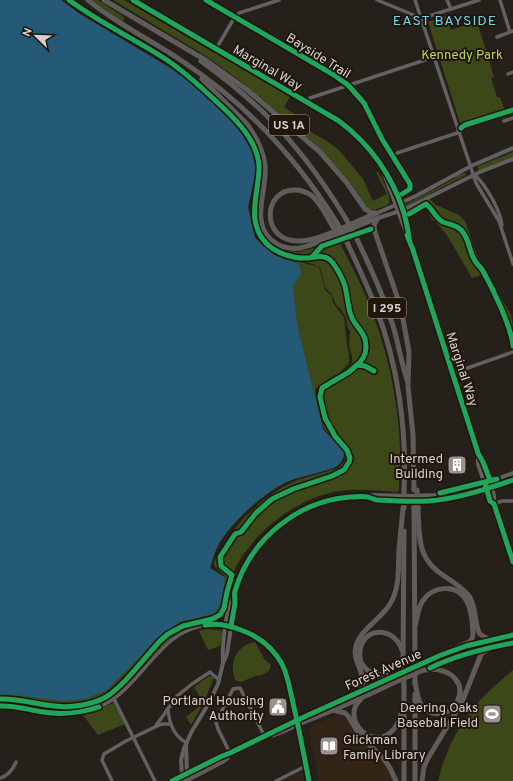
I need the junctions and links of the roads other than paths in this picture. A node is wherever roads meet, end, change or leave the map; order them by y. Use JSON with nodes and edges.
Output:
{"nodes":[{"id":1,"x":88,"y":0,"type":"edge"},
{"id":2,"x":104,"y":0,"type":"edge"},
{"id":3,"x":133,"y":0,"type":"edge"},
{"id":4,"x":279,"y":0,"type":"edge"},
{"id":5,"x":377,"y":0,"type":"edge"},
{"id":6,"x":415,"y":0,"type":"edge"},
{"id":7,"x":448,"y":0,"type":"edge"},
{"id":8,"x":479,"y":0,"type":"edge"},
{"id":9,"x":500,"y":0,"type":"edge"},
{"id":10,"x":451,"y":9,"type":"junction"},
{"id":11,"x":421,"y":17,"type":"junction"},
{"id":12,"x":512,"y":31,"type":"edge"},
{"id":13,"x":497,"y":37,"type":"dead end"},
{"id":14,"x":186,"y":49,"type":"junction"},
{"id":15,"x":216,"y":49,"type":"junction"},
{"id":16,"x":434,"y":57,"type":"junction"},
{"id":17,"x":192,"y":68,"type":"junction"},
{"id":18,"x":513,"y":72,"type":"edge"},
{"id":19,"x":508,"y":74,"type":"dead end"},
{"id":20,"x":306,"y":102,"type":"junction"},
{"id":21,"x":513,"y":118,"type":"edge"},
{"id":22,"x":504,"y":121,"type":"dead end"},
{"id":23,"x":460,"y":132,"type":"junction"},
{"id":24,"x":513,"y":148,"type":"edge"},
{"id":25,"x":397,"y":153,"type":"dead end"},
{"id":26,"x":513,"y":159,"type":"edge"},
{"id":27,"x":381,"y":166,"type":"junction"},
{"id":28,"x":471,"y":166,"type":"junction"},
{"id":29,"x":474,"y":175,"type":"junction"},
{"id":30,"x":401,"y":204,"type":"junction"},
{"id":31,"x":396,"y":206,"type":"junction"},
{"id":32,"x":403,"y":210,"type":"junction"},
{"id":33,"x":398,"y":212,"type":"junction"},
{"id":34,"x":377,"y":216,"type":"junction"},
{"id":35,"x":334,"y":224,"type":"junction"},
{"id":36,"x":409,"y":240,"type":"junction"},
{"id":37,"x":511,"y":254,"type":"edge"},
{"id":38,"x":513,"y":264,"type":"edge"},
{"id":39,"x":513,"y":352,"type":"edge"},
{"id":40,"x":453,"y":373,"type":"junction"},
{"id":41,"x":408,"y":386,"type":"junction"},
{"id":42,"x":478,"y":453,"type":"junction"},
{"id":43,"x":513,"y":473,"type":"edge"},
{"id":44,"x":490,"y":480,"type":"junction"},
{"id":45,"x":513,"y":480,"type":"edge"},
{"id":46,"x":484,"y":482,"type":"junction"},
{"id":47,"x":492,"y":487,"type":"junction"},
{"id":48,"x":486,"y":489,"type":"junction"},
{"id":49,"x":367,"y":497,"type":"junction"},
{"id":50,"x":513,"y":501,"type":"edge"},
{"id":51,"x":494,"y":504,"type":"junction"},
{"id":52,"x":403,"y":508,"type":"junction"},
{"id":53,"x":416,"y":508,"type":"junction"},
{"id":54,"x":513,"y":562,"type":"edge"},
{"id":55,"x":234,"y":597,"type":"junction"},
{"id":56,"x":225,"y":625,"type":"junction"},
{"id":57,"x":415,"y":626,"type":"junction"},
{"id":58,"x":232,"y":627,"type":"junction"},
{"id":59,"x":513,"y":635,"type":"edge"},
{"id":60,"x":491,"y":640,"type":"junction"},
{"id":61,"x":513,"y":640,"type":"edge"},
{"id":62,"x":513,"y":644,"type":"edge"},
{"id":63,"x":494,"y":647,"type":"junction"},
{"id":64,"x":404,"y":654,"type":"junction"},
{"id":65,"x":441,"y":655,"type":"junction"},
{"id":66,"x":223,"y":663,"type":"junction"},
{"id":67,"x":438,"y":664,"type":"junction"},
{"id":68,"x":426,"y":670,"type":"junction"},
{"id":69,"x":396,"y":675,"type":"junction"},
{"id":70,"x":219,"y":680,"type":"junction"},
{"id":71,"x":415,"y":683,"type":"junction"},
{"id":72,"x":359,"y":692,"type":"junction"},
{"id":73,"x":364,"y":696,"type":"junction"},
{"id":74,"x":114,"y":699,"type":"junction"},
{"id":75,"x":0,"y":706,"type":"edge"},
{"id":76,"x":404,"y":706,"type":"junction"},
{"id":77,"x":168,"y":709,"type":"junction"},
{"id":78,"x":332,"y":710,"type":"junction"},
{"id":79,"x":297,"y":722,"type":"junction"},
{"id":80,"x":170,"y":724,"type":"junction"},
{"id":81,"x":155,"y":727,"type":"junction"},
{"id":82,"x":266,"y":736,"type":"junction"},
{"id":83,"x":133,"y":737,"type":"junction"},
{"id":84,"x":186,"y":743,"type":"junction"},
{"id":85,"x":230,"y":754,"type":"junction"},
{"id":86,"x":16,"y":762,"type":"dead end"},
{"id":87,"x":306,"y":766,"type":"junction"},
{"id":88,"x":0,"y":778,"type":"edge"},
{"id":89,"x":184,"y":778,"type":"edge"},
{"id":90,"x":112,"y":781,"type":"edge"},
{"id":91,"x":155,"y":781,"type":"edge"},
{"id":92,"x":172,"y":781,"type":"edge"},
{"id":93,"x":276,"y":781,"type":"edge"},
{"id":94,"x":309,"y":781,"type":"edge"},
{"id":95,"x":396,"y":781,"type":"edge"},
{"id":96,"x":404,"y":781,"type":"edge"},
{"id":97,"x":415,"y":781,"type":"edge"},
{"id":98,"x":422,"y":781,"type":"edge"}],
"edges":[{"from":1,"to":17,"type":"highway","number":"I 295"},
{"from":2,"to":14,"type":"highway","number":"I 295"},
{"from":3,"to":15,"type":"street","name":"Marginal Way"},
{"from":4,"to":15,"type":"street"},
{"from":5,"to":11,"type":"street"},
{"from":6,"to":11,"type":"street"},
{"from":7,"to":10,"type":"street"},
{"from":8,"to":10,"type":"street"},
{"from":9,"to":12,"type":"street"},
{"from":10,"to":11,"type":"street"},
{"from":11,"to":16,"type":"street"},
{"from":12,"to":13,"type":"street"},
{"from":14,"to":34,"type":"highway","number":"US 1A"},
{"from":14,"to":41,"type":"highway","number":"I 295","bridge":true},
{"from":15,"to":20,"type":"street","name":"Marginal Way"},
{"from":16,"to":20,"type":"street"},
{"from":16,"to":23,"type":"street"},
{"from":17,"to":34,"type":"highway","number":"US 1A"},
{"from":17,"to":35,"type":"highway","number":"I 295"},
{"from":18,"to":19,"type":"street"},
{"from":20,"to":27,"type":"street","name":"Marginal Way"},
{"from":21,"to":22,"type":"street"},
{"from":23,"to":25,"type":"street"},
{"from":23,"to":28,"type":"street"},
{"from":24,"to":28,"type":"main road","number":"US 1A"},
{"from":26,"to":29,"type":"main road","number":"US 1A"},
{"from":27,"to":30,"type":"street","name":"Marginal Way"},
{"from":27,"to":31,"type":"street","name":"Marginal Way"},
{"from":28,"to":29,"type":"street"},
{"from":28,"to":30,"type":"main road","number":"US 1A"},
{"from":29,"to":32,"type":"main road","number":"US 1A"},
{"from":29,"to":37,"type":"street"},
{"from":30,"to":31,"type":"main road","number":"US 1A"},
{"from":30,"to":32,"type":"main road","name":"Marginal Way"},
{"from":31,"to":33,"type":"main road","name":"Marginal Way"},
{"from":31,"to":34,"type":"main road","number":"US 1A"},
{"from":32,"to":33,"type":"main road","number":"US 1A"},
{"from":32,"to":36,"type":"main road","name":"Marginal Way"},
{"from":33,"to":34,"type":"main road","number":"US 1A"},
{"from":33,"to":36,"type":"main road","name":"Marginal Way"},
{"from":34,"to":35,"type":"highway"},
{"from":34,"to":41,"type":"highway"},
{"from":35,"to":52,"type":"highway","number":"I 295","bridge":true},
{"from":36,"to":40,"type":"main road","name":"Marginal Way"},
{"from":37,"to":38,"type":"street"},
{"from":39,"to":40,"type":"street"},
{"from":40,"to":42,"type":"main road","name":"Marginal Way"},
{"from":41,"to":53,"type":"highway","number":"I 295","bridge":true},
{"from":42,"to":44,"type":"main road","name":"Marginal Way"},
{"from":42,"to":46,"type":"main road","name":"Marginal Way"},
{"from":43,"to":44,"type":"main road"},
{"from":44,"to":46,"type":"main road"},
{"from":44,"to":47,"type":"main road","name":"Marginal Way"},
{"from":45,"to":47,"type":"main road"},
{"from":46,"to":48,"type":"main road","name":"Marginal Way"},
{"from":46,"to":49,"type":"main road"},
{"from":47,"to":48,"type":"main road"},
{"from":47,"to":51,"type":"main road","name":"Marginal Way"},
{"from":48,"to":49,"type":"main road"},
{"from":48,"to":51,"type":"main road","name":"Marginal Way"},
{"from":49,"to":55,"type":"main road"},
{"from":50,"to":51,"type":"street"},
{"from":51,"to":54,"type":"main road","name":"Marginal Way"},
{"from":52,"to":64,"type":"highway"},
{"from":52,"to":72,"type":"highway"},
{"from":53,"to":57,"type":"highway","number":"I 295"},
{"from":53,"to":60,"type":"highway"},
{"from":55,"to":56,"type":"main road"},
{"from":55,"to":58,"type":"main road"},
{"from":56,"to":58,"type":"street"},
{"from":56,"to":66,"type":"main road"},
{"from":56,"to":74,"type":"street"},
{"from":57,"to":65,"type":"highway"},
{"from":57,"to":71,"type":"highway","number":"I 295","bridge":true},
{"from":58,"to":66,"type":"main road"},
{"from":58,"to":79,"type":"street"},
{"from":59,"to":60,"type":"main road","name":"Forest Avenue"},
{"from":60,"to":65,"type":"main road","name":"Forest Avenue"},
{"from":61,"to":67,"type":"main road","name":"Forest Avenue"},
{"from":62,"to":63,"type":"main road"},
{"from":63,"to":67,"type":"main road"},
{"from":63,"to":98,"type":"highway"},
{"from":64,"to":69,"type":"highway"},
{"from":64,"to":76,"type":"highway","bridge":true},
{"from":65,"to":69,"type":"highway","name":"Forest Avenue"},
{"from":66,"to":70,"type":"main road"},
{"from":67,"to":68,"type":"main road","name":"Forest Avenue"},
{"from":68,"to":71,"type":"highway"},
{"from":68,"to":73,"type":"highway","name":"Forest Avenue"},
{"from":69,"to":72,"type":"highway","name":"Forest Avenue"},
{"from":70,"to":77,"type":"street"},
{"from":70,"to":84,"type":"main road"},
{"from":71,"to":97,"type":"highway","number":"I 295"},
{"from":72,"to":79,"type":"highway","name":"Forest Avenue"},
{"from":73,"to":76,"type":"highway"},
{"from":73,"to":78,"type":"highway","name":"Forest Avenue"},
{"from":74,"to":75,"type":"street"},
{"from":74,"to":83,"type":"street"},
{"from":76,"to":96,"type":"highway"},
{"from":77,"to":80,"type":"street"},
{"from":77,"to":81,"type":"street"},
{"from":78,"to":79,"type":"highway","name":"Forest Avenue"},
{"from":78,"to":95,"type":"highway"},
{"from":79,"to":82,"type":"highway","name":"Forest Avenue"},
{"from":79,"to":87,"type":"street"},
{"from":80,"to":81,"type":"street"},
{"from":80,"to":84,"type":"street"},
{"from":81,"to":83,"type":"street"},
{"from":82,"to":85,"type":"highway","name":"Forest Avenue"},
{"from":82,"to":85,"type":"street"},
{"from":83,"to":90,"type":"street"},
{"from":83,"to":91,"type":"street"},
{"from":84,"to":89,"type":"main road"},
{"from":85,"to":89,"type":"highway","name":"Forest Avenue"},
{"from":85,"to":89,"type":"highway","name":"Forest Avenue"},
{"from":86,"to":88,"type":"street"},
{"from":87,"to":93,"type":"street"},
{"from":87,"to":94,"type":"street"},
{"from":89,"to":92,"type":"highway","name":"Forest Avenue"}]}
